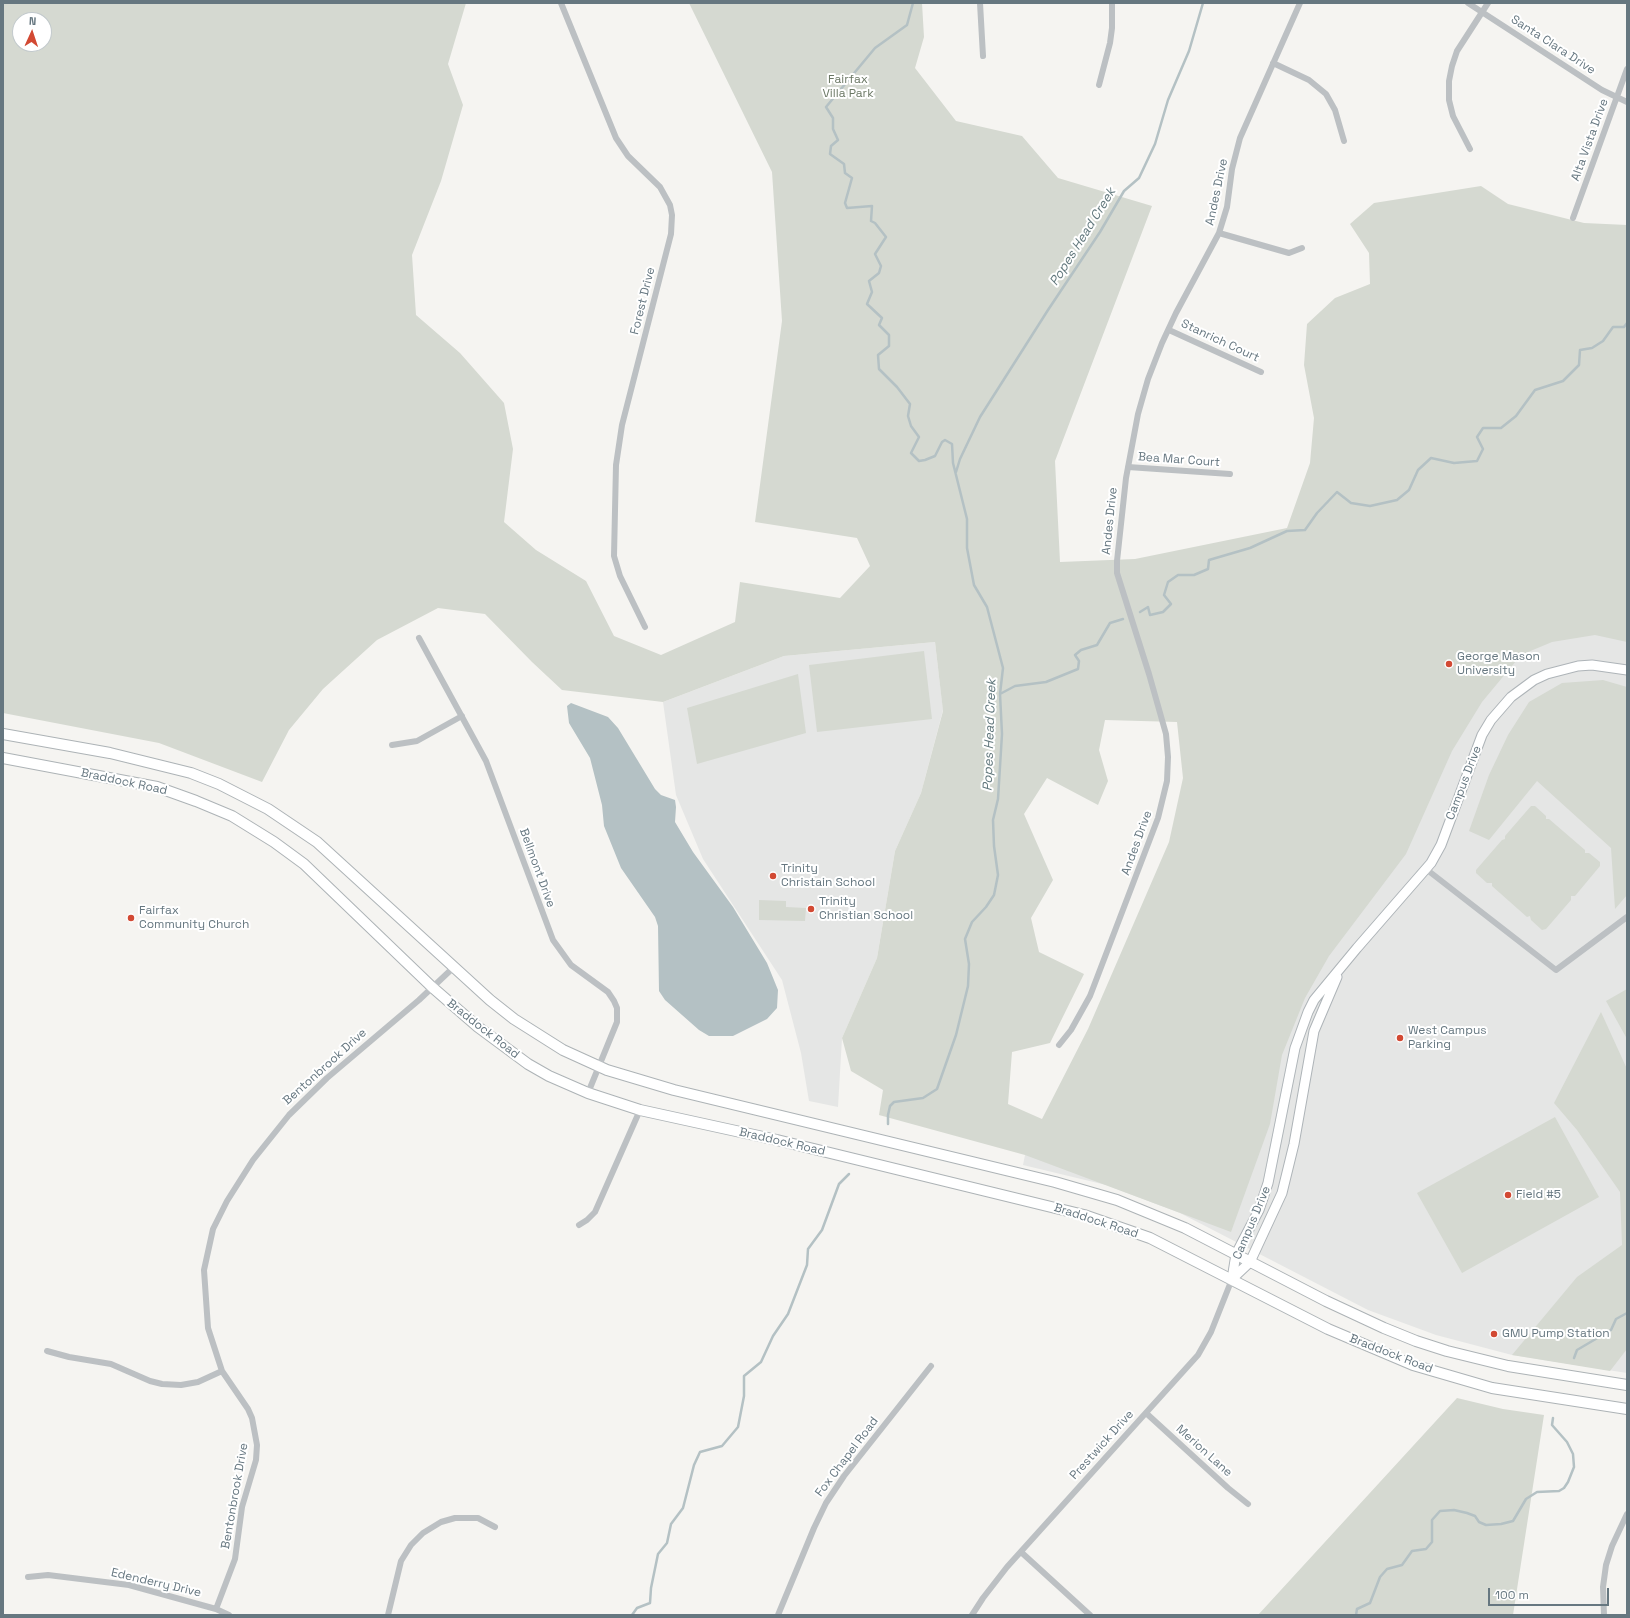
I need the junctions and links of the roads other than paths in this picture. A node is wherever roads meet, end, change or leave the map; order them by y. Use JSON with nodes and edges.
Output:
{"nodes":[{"id":1,"x":561,"y":3,"type":"edge"},
{"id":2,"x":980,"y":3,"type":"edge"},
{"id":3,"x":1112,"y":3,"type":"edge"},
{"id":4,"x":1300,"y":3,"type":"edge"},
{"id":5,"x":1468,"y":3,"type":"edge"},
{"id":6,"x":1488,"y":3,"type":"edge"},
{"id":7,"x":1482,"y":12,"type":"junction"},
{"id":8,"x":983,"y":56,"type":"dead end"},
{"id":9,"x":1273,"y":63,"type":"junction"},
{"id":10,"x":1627,"y":69,"type":"edge"},
{"id":11,"x":1099,"y":85,"type":"dead end"},
{"id":12,"x":1617,"y":98,"type":"junction"},
{"id":13,"x":1627,"y":102,"type":"edge"},
{"id":14,"x":1344,"y":141,"type":"dead end"},
{"id":15,"x":1470,"y":149,"type":"dead end"},
{"id":16,"x":1573,"y":218,"type":"dead end"},
{"id":17,"x":1219,"y":233,"type":"junction"},
{"id":18,"x":1302,"y":248,"type":"dead end"},
{"id":19,"x":1169,"y":330,"type":"junction"},
{"id":20,"x":1261,"y":372,"type":"dead end"},
{"id":21,"x":1128,"y":467,"type":"junction"},
{"id":22,"x":1230,"y":474,"type":"dead end"},
{"id":23,"x":645,"y":627,"type":"dead end"},
{"id":24,"x":419,"y":638,"type":"dead end"},
{"id":25,"x":1627,"y":670,"type":"edge"},
{"id":26,"x":462,"y":716,"type":"junction"},
{"id":27,"x":3,"y":734,"type":"edge"},
{"id":28,"x":392,"y":745,"type":"dead end"},
{"id":29,"x":3,"y":758,"type":"edge"},
{"id":30,"x":1426,"y":869,"type":"junction"},
{"id":31,"x":1627,"y":917,"type":"edge"},
{"id":32,"x":1342,"y":966,"type":"junction"},
{"id":33,"x":454,"y":967,"type":"junction"},
{"id":34,"x":432,"y":987,"type":"junction"},
{"id":35,"x":1059,"y":1045,"type":"dead end"},
{"id":36,"x":599,"y":1066,"type":"junction"},
{"id":37,"x":588,"y":1093,"type":"junction"},
{"id":38,"x":640,"y":1110,"type":"junction"},
{"id":39,"x":579,"y":1225,"type":"dead end"},
{"id":40,"x":1236,"y":1254,"type":"junction"},
{"id":41,"x":1250,"y":1262,"type":"junction"},
{"id":42,"x":1232,"y":1279,"type":"junction"},
{"id":43,"x":47,"y":1351,"type":"dead end"},
{"id":44,"x":931,"y":1366,"type":"dead end"},
{"id":45,"x":222,"y":1371,"type":"junction"},
{"id":46,"x":1627,"y":1385,"type":"edge"},
{"id":47,"x":1627,"y":1409,"type":"edge"},
{"id":48,"x":1146,"y":1413,"type":"junction"},
{"id":49,"x":1248,"y":1504,"type":"dead end"},
{"id":50,"x":1627,"y":1514,"type":"edge"},
{"id":51,"x":495,"y":1527,"type":"dead end"},
{"id":52,"x":1021,"y":1552,"type":"junction"},
{"id":53,"x":28,"y":1577,"type":"dead end"},
{"id":54,"x":216,"y":1609,"type":"junction"},
{"id":55,"x":229,"y":1615,"type":"edge"},
{"id":56,"x":388,"y":1615,"type":"edge"},
{"id":57,"x":778,"y":1615,"type":"edge"},
{"id":58,"x":972,"y":1615,"type":"edge"},
{"id":59,"x":1090,"y":1615,"type":"edge"},
{"id":60,"x":1604,"y":1615,"type":"edge"}],
"edges":[{"from":1,"to":23,"type":"street","name":"Forest Drive"},
{"from":2,"to":8,"type":"street"},
{"from":3,"to":11,"type":"street"},
{"from":4,"to":9,"type":"street","name":"Andes Drive"},
{"from":5,"to":7,"type":"street","name":"Santa Clara Drive"},
{"from":6,"to":7,"type":"street"},
{"from":7,"to":12,"type":"street","name":"Santa Clara Drive"},
{"from":7,"to":15,"type":"street"},
{"from":9,"to":14,"type":"street"},
{"from":9,"to":17,"type":"street","name":"Andes Drive"},
{"from":10,"to":12,"type":"street","name":"Alta Vista Drive"},
{"from":12,"to":13,"type":"street","name":"Santa Clara Drive"},
{"from":12,"to":16,"type":"street","name":"Alta Vista Drive"},
{"from":17,"to":18,"type":"street"},
{"from":17,"to":19,"type":"street","name":"Andes Drive"},
{"from":19,"to":20,"type":"street","name":"Stanrich Court"},
{"from":19,"to":21,"type":"street","name":"Andes Drive"},
{"from":21,"to":22,"type":"street","name":"Bea Mar Court"},
{"from":21,"to":35,"type":"street","name":"Andes Drive"},
{"from":24,"to":26,"type":"street","name":"Bellmont Drive"},
{"from":25,"to":30,"type":"street","name":"Campus Drive"},
{"from":26,"to":28,"type":"street"},
{"from":26,"to":36,"type":"street","name":"Bellmont Drive"},
{"from":27,"to":33,"type":"main road","name":"Braddock Road"},
{"from":29,"to":34,"type":"main road","name":"Braddock Road"},
{"from":30,"to":31,"type":"street"},
{"from":30,"to":32,"type":"street","name":"Campus Drive"},
{"from":32,"to":40,"type":"street","name":"Campus Drive"},
{"from":32,"to":41,"type":"street","name":"Campus Drive"},
{"from":33,"to":34,"type":"street","name":"Bentonbrook Drive"},
{"from":33,"to":36,"type":"main road","name":"Braddock Road"},
{"from":34,"to":37,"type":"main road","name":"Braddock Road"},
{"from":34,"to":45,"type":"street","name":"Bentonbrook Drive"},
{"from":36,"to":37,"type":"street","name":"Bellmont Drive"},
{"from":36,"to":40,"type":"main road","name":"Braddock Road"},
{"from":37,"to":38,"type":"main road","name":"Braddock Road"},
{"from":38,"to":39,"type":"street"},
{"from":38,"to":42,"type":"main road","name":"Braddock Road"},
{"from":40,"to":41,"type":"main road","name":"Braddock Road"},
{"from":40,"to":42,"type":"street","name":"Campus Drive"},
{"from":41,"to":42,"type":"street","name":"Campus Drive"},
{"from":41,"to":46,"type":"main road","name":"Braddock Road"},
{"from":42,"to":47,"type":"main road","name":"Braddock Road"},
{"from":42,"to":48,"type":"street","name":"Prestwick Drive"},
{"from":43,"to":45,"type":"street"},
{"from":44,"to":57,"type":"street","name":"Fox Chapel Road"},
{"from":45,"to":54,"type":"street","name":"Bentonbrook Drive"},
{"from":48,"to":49,"type":"street","name":"Merion Lane"},
{"from":48,"to":52,"type":"street","name":"Prestwick Drive"},
{"from":50,"to":60,"type":"street"},
{"from":51,"to":56,"type":"street"},
{"from":52,"to":58,"type":"street","name":"Prestwick Drive"},
{"from":52,"to":59,"type":"street"},
{"from":53,"to":54,"type":"street","name":"Edenderry Drive"},
{"from":54,"to":55,"type":"street","name":"Edenderry Drive"}]}
